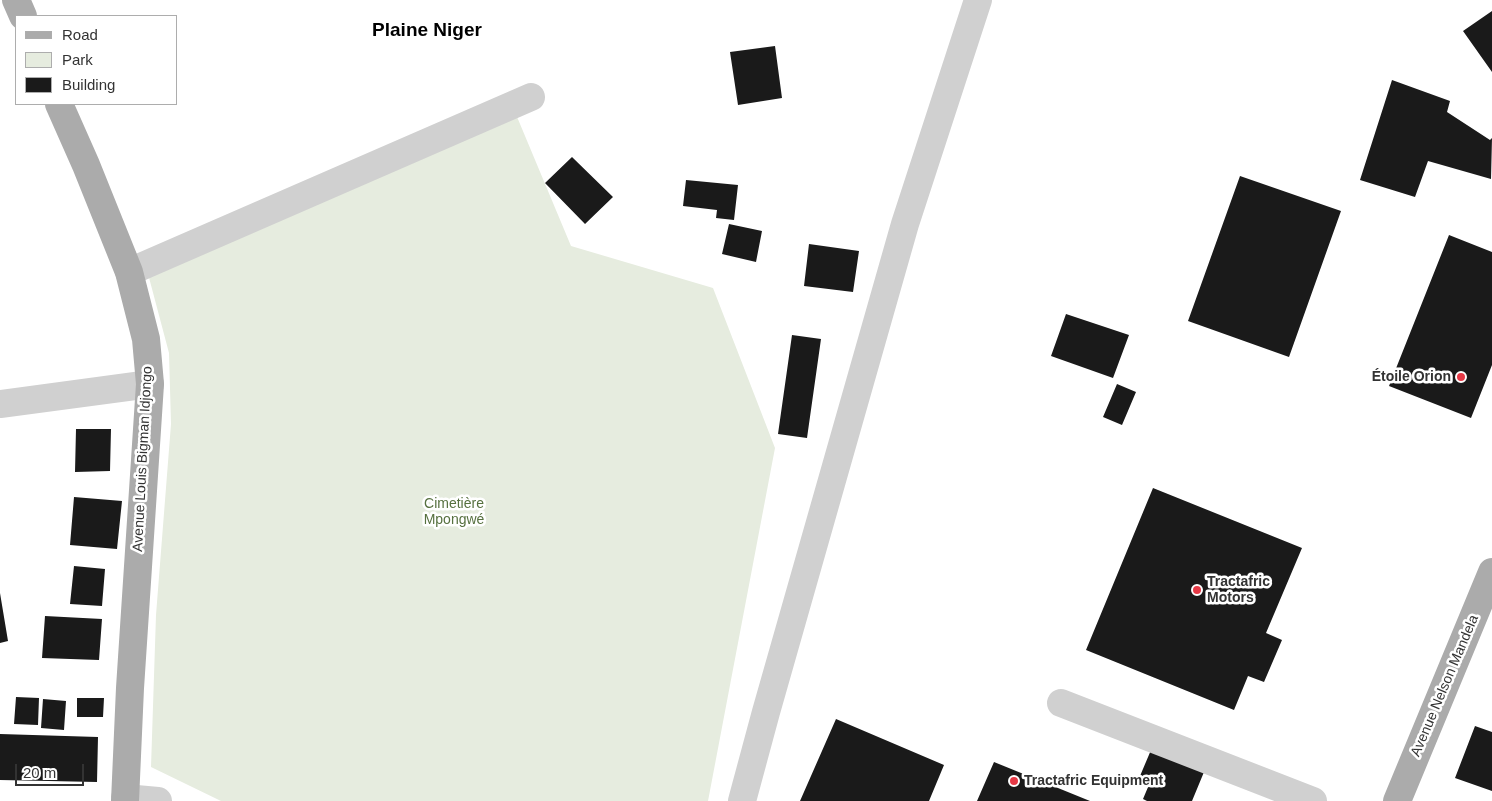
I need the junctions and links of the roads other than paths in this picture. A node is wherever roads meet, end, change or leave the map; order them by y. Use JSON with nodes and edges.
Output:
{"nodes":[{"id":1,"x":16,"y":0,"type":"edge"},
{"id":2,"x":978,"y":0,"type":"edge"},
{"id":3,"x":23,"y":15,"type":"edge"},
{"id":4,"x":531,"y":97,"type":"dead end"},
{"id":5,"x":59,"y":105,"type":"edge"},
{"id":6,"x":129,"y":272,"type":"junction"},
{"id":7,"x":150,"y":384,"type":"junction"},
{"id":8,"x":0,"y":404,"type":"edge"},
{"id":9,"x":1492,"y":572,"type":"edge"},
{"id":10,"x":1061,"y":703,"type":"dead end"},
{"id":11,"x":126,"y":799,"type":"edge"},
{"id":12,"x":158,"y":801,"type":"edge"},
{"id":13,"x":742,"y":801,"type":"edge"},
{"id":14,"x":1313,"y":801,"type":"edge"},
{"id":15,"x":1397,"y":801,"type":"edge"}],
"edges":[{"from":1,"to":3,"type":"main road"},
{"from":2,"to":13,"type":"street"},
{"from":4,"to":6,"type":"street"},
{"from":5,"to":6,"type":"main road","name":"Avenue Louis Bigman Idjongo"},
{"from":6,"to":7,"type":"main road","name":"Avenue Louis Bigman Idjongo"},
{"from":7,"to":8,"type":"street"},
{"from":7,"to":11,"type":"main road","name":"Avenue Louis Bigman Idjongo"},
{"from":9,"to":15,"type":"main road","name":"Avenue Nelson Mandela"},
{"from":10,"to":14,"type":"street"},
{"from":11,"to":12,"type":"street"}]}
